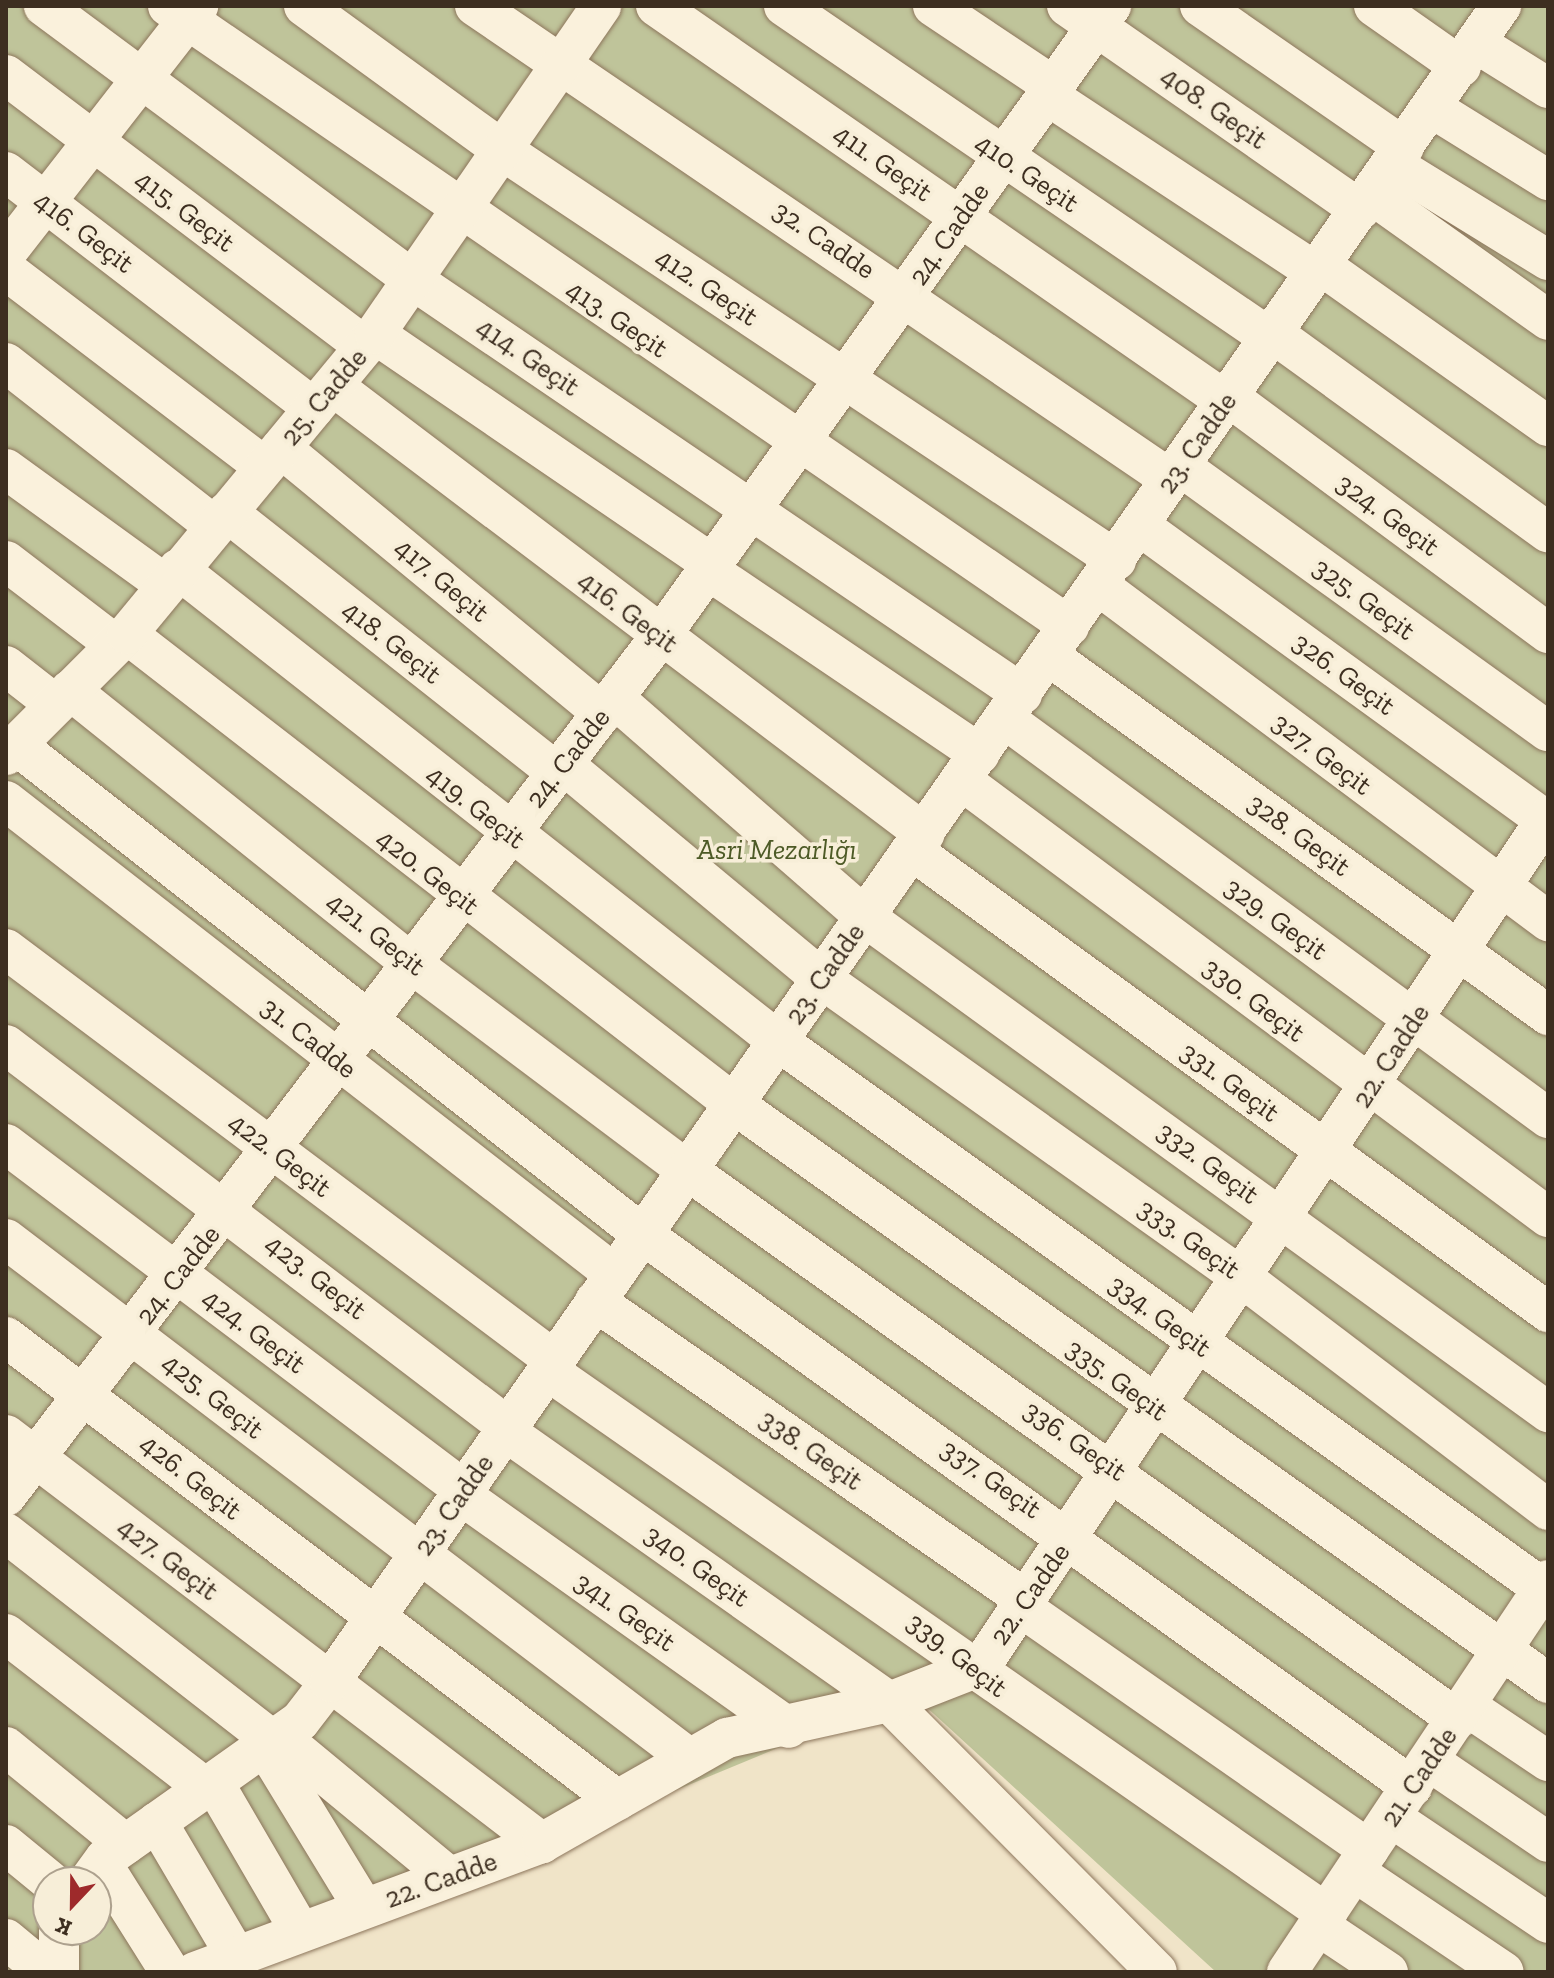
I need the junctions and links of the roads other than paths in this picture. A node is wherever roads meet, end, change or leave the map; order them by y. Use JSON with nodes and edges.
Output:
{"nodes":[{"id":1,"x":44,"y":6,"type":"edge"},
{"id":2,"x":304,"y":6,"type":"edge"},
{"id":3,"x":475,"y":6,"type":"edge"},
{"id":4,"x":601,"y":6,"type":"edge"},
{"id":5,"x":656,"y":6,"type":"edge"},
{"id":6,"x":784,"y":6,"type":"edge"},
{"id":7,"x":933,"y":6,"type":"edge"},
{"id":8,"x":1200,"y":6,"type":"edge"},
{"id":9,"x":1374,"y":6,"type":"edge"},
{"id":10,"x":1501,"y":6,"type":"edge"},
{"id":11,"x":184,"y":11,"type":"edge"},
{"id":12,"x":1092,"y":13,"type":"edge"},
{"id":13,"x":1469,"y":55,"type":"junction"},
{"id":14,"x":560,"y":64,"type":"junction"},
{"id":15,"x":6,"y":75,"type":"edge"},
{"id":16,"x":142,"y":80,"type":"junction"},
{"id":17,"x":1548,"y":88,"type":"edge"},
{"id":18,"x":1050,"y":90,"type":"junction"},
{"id":19,"x":1432,"y":108,"type":"junction"},
{"id":20,"x":95,"y":142,"type":"junction"},
{"id":21,"x":505,"y":152,"type":"junction"},
{"id":22,"x":1003,"y":158,"type":"junction"},
{"id":23,"x":6,"y":172,"type":"edge"},
{"id":24,"x":1382,"y":179,"type":"junction"},
{"id":25,"x":1548,"y":180,"type":"edge"},
{"id":26,"x":48,"y":204,"type":"junction"},
{"id":27,"x":463,"y":214,"type":"junction"},
{"id":28,"x":961,"y":217,"type":"junction"},
{"id":29,"x":6,"y":253,"type":"edge"},
{"id":30,"x":1548,"y":260,"type":"edge"},
{"id":31,"x":6,"y":270,"type":"edge"},
{"id":32,"x":1319,"y":270,"type":"junction"},
{"id":33,"x":416,"y":282,"type":"junction"},
{"id":34,"x":906,"y":295,"type":"junction"},
{"id":35,"x":1548,"y":320,"type":"edge"},
{"id":36,"x":1272,"y":336,"type":"junction"},
{"id":37,"x":370,"y":341,"type":"junction"},
{"id":38,"x":6,"y":363,"type":"edge"},
{"id":39,"x":845,"y":379,"type":"junction"},
{"id":40,"x":324,"y":397,"type":"junction"},
{"id":41,"x":1228,"y":400,"type":"junction"},
{"id":42,"x":1548,"y":426,"type":"edge"},
{"id":43,"x":799,"y":444,"type":"junction"},
{"id":44,"x":273,"y":457,"type":"junction"},
{"id":45,"x":6,"y":469,"type":"edge"},
{"id":46,"x":1175,"y":473,"type":"junction"},
{"id":47,"x":752,"y":508,"type":"junction"},
{"id":48,"x":221,"y":519,"type":"junction"},
{"id":49,"x":1140,"y":526,"type":"junction"},
{"id":50,"x":1548,"y":532,"type":"edge"},
{"id":51,"x":6,"y":561,"type":"edge"},
{"id":52,"x":710,"y":567,"type":"junction"},
{"id":53,"x":1107,"y":573,"type":"junction"},
{"id":54,"x":172,"y":577,"type":"junction"},
{"id":55,"x":1548,"y":633,"type":"edge"},
{"id":56,"x":660,"y":637,"type":"junction"},
{"id":57,"x":122,"y":640,"type":"junction"},
{"id":58,"x":1059,"y":641,"type":"junction"},
{"id":59,"x":6,"y":666,"type":"edge"},
{"id":60,"x":63,"y":698,"type":"junction"},
{"id":61,"x":609,"y":705,"type":"junction"},
{"id":62,"x":1014,"y":706,"type":"junction"},
{"id":63,"x":1548,"y":731,"type":"edge"},
{"id":64,"x":11,"y":750,"type":"edge"},
{"id":65,"x":971,"y":767,"type":"junction"},
{"id":66,"x":561,"y":769,"type":"junction"},
{"id":67,"x":6,"y":801,"type":"edge"},
{"id":68,"x":1547,"y":819,"type":"edge"},
{"id":69,"x":509,"y":834,"type":"junction"},
{"id":70,"x":919,"y":843,"type":"junction"},
{"id":71,"x":1502,"y":889,"type":"junction"},
{"id":72,"x":460,"y":897,"type":"junction"},
{"id":73,"x":865,"y":917,"type":"junction"},
{"id":74,"x":1548,"y":921,"type":"edge"},
{"id":75,"x":6,"y":949,"type":"edge"},
{"id":76,"x":1460,"y":952,"type":"junction"},
{"id":77,"x":411,"y":963,"type":"junction"},
{"id":78,"x":822,"y":979,"type":"junction"},
{"id":79,"x":1548,"y":1015,"type":"edge"},
{"id":80,"x":1413,"y":1020,"type":"junction"},
{"id":81,"x":367,"y":1024,"type":"junction"},
{"id":82,"x":778,"y":1041,"type":"junction"},
{"id":83,"x":6,"y":1045,"type":"edge"},
{"id":84,"x":338,"y":1062,"type":"junction"},
{"id":85,"x":1370,"y":1087,"type":"junction"},
{"id":86,"x":734,"y":1104,"type":"junction"},
{"id":87,"x":1548,"y":1118,"type":"edge"},
{"id":88,"x":6,"y":1144,"type":"edge"},
{"id":89,"x":271,"y":1149,"type":"junction"},
{"id":90,"x":1328,"y":1153,"type":"junction"},
{"id":91,"x":687,"y":1170,"type":"junction"},
{"id":92,"x":229,"y":1209,"type":"junction"},
{"id":93,"x":1548,"y":1217,"type":"edge"},
{"id":94,"x":1285,"y":1218,"type":"junction"},
{"id":95,"x":642,"y":1234,"type":"junction"},
{"id":96,"x":6,"y":1239,"type":"edge"},
{"id":97,"x":178,"y":1274,"type":"junction"},
{"id":98,"x":1244,"y":1279,"type":"junction"},
{"id":99,"x":604,"y":1287,"type":"junction"},
{"id":100,"x":1548,"y":1312,"type":"edge"},
{"id":101,"x":133,"y":1333,"type":"junction"},
{"id":102,"x":6,"y":1337,"type":"edge"},
{"id":103,"x":1200,"y":1345,"type":"junction"},
{"id":104,"x":550,"y":1365,"type":"junction"},
{"id":105,"x":85,"y":1394,"type":"junction"},
{"id":106,"x":1156,"y":1409,"type":"junction"},
{"id":107,"x":1548,"y":1412,"type":"edge"},
{"id":108,"x":506,"y":1429,"type":"junction"},
{"id":109,"x":21,"y":1447,"type":"edge"},
{"id":110,"x":1115,"y":1469,"type":"junction"},
{"id":111,"x":462,"y":1492,"type":"junction"},
{"id":112,"x":6,"y":1496,"type":"edge"},
{"id":113,"x":1548,"y":1510,"type":"edge"},
{"id":114,"x":6,"y":1533,"type":"edge"},
{"id":115,"x":1071,"y":1535,"type":"junction"},
{"id":116,"x":418,"y":1557,"type":"junction"},
{"id":117,"x":1546,"y":1587,"type":"edge"},
{"id":118,"x":1024,"y":1604,"type":"junction"},
{"id":119,"x":374,"y":1620,"type":"junction"},
{"id":120,"x":6,"y":1634,"type":"edge"},
{"id":121,"x":1502,"y":1652,"type":"junction"},
{"id":122,"x":981,"y":1666,"type":"junction"},
{"id":123,"x":330,"y":1682,"type":"junction"},
{"id":124,"x":1548,"y":1683,"type":"edge"},
{"id":125,"x":889,"y":1702,"type":"junction"},
{"id":126,"x":1462,"y":1713,"type":"junction"},
{"id":127,"x":789,"y":1728,"type":"junction"},
{"id":128,"x":273,"y":1742,"type":"junction"},
{"id":129,"x":6,"y":1747,"type":"edge"},
{"id":130,"x":690,"y":1759,"type":"junction"},
{"id":131,"x":1548,"y":1761,"type":"edge"},
{"id":132,"x":212,"y":1787,"type":"junction"},
{"id":133,"x":1411,"y":1789,"type":"junction"},
{"id":134,"x":617,"y":1800,"type":"junction"},
{"id":135,"x":1548,"y":1842,"type":"edge"},
{"id":136,"x":542,"y":1843,"type":"junction"},
{"id":137,"x":6,"y":1845,"type":"edge"},
{"id":138,"x":118,"y":1853,"type":"edge"},
{"id":139,"x":1362,"y":1861,"type":"junction"},
{"id":140,"x":32,"y":1866,"type":"edge"},
{"id":141,"x":449,"y":1877,"type":"junction"},
{"id":142,"x":363,"y":1907,"type":"junction"},
{"id":143,"x":1323,"y":1920,"type":"junction"},
{"id":144,"x":1548,"y":1923,"type":"edge"},
{"id":145,"x":300,"y":1931,"type":"junction"},
{"id":146,"x":6,"y":1939,"type":"edge"},
{"id":147,"x":59,"y":1946,"type":"edge"},
{"id":148,"x":236,"y":1956,"type":"junction"},
{"id":149,"x":46,"y":1972,"type":"edge"},
{"id":150,"x":59,"y":1972,"type":"edge"},
{"id":151,"x":170,"y":1972,"type":"edge"},
{"id":152,"x":195,"y":1972,"type":"edge"},
{"id":153,"x":1157,"y":1972,"type":"edge"},
{"id":154,"x":1287,"y":1972,"type":"edge"},
{"id":155,"x":1388,"y":1972,"type":"edge"},
{"id":156,"x":1504,"y":1972,"type":"edge"}],
"edges":[{"from":1,"to":16,"type":"lane","name":"414. Geçit"},
{"from":2,"to":21,"type":"lane","name":"412. Geçit"},
{"from":3,"to":14,"type":"lane","name":"32. Cadde"},
{"from":4,"to":14,"type":"lane","name":"25. Cadde"},
{"from":5,"to":28,"type":"lane","name":"411. Geçit"},
{"from":6,"to":22,"type":"lane","name":"410. Geçit"},
{"from":7,"to":18,"type":"lane"},
{"from":8,"to":24,"type":"lane"},
{"from":9,"to":13,"type":"lane"},
{"from":10,"to":13,"type":"lane","name":"23. Cadde"},
{"from":11,"to":16,"type":"lane"},
{"from":11,"to":27,"type":"lane","name":"413. Geçit"},
{"from":12,"to":18,"type":"lane","name":"24. Cadde"},
{"from":12,"to":24,"type":"lane","name":"408. Geçit"},
{"from":13,"to":17,"type":"lane"},
{"from":13,"to":19,"type":"lane","name":"23. Cadde"},
{"from":14,"to":21,"type":"lane","name":"25. Cadde"},
{"from":14,"to":34,"type":"lane","name":"32. Cadde"},
{"from":15,"to":20,"type":"lane","name":"415. Geçit"},
{"from":16,"to":20,"type":"lane"},
{"from":16,"to":33,"type":"lane","name":"414. Geçit"},
{"from":18,"to":22,"type":"lane","name":"24. Cadde"},
{"from":18,"to":32,"type":"lane"},
{"from":19,"to":24,"type":"lane","name":"23. Cadde"},
{"from":19,"to":25,"type":"lane"},
{"from":20,"to":26,"type":"lane"},
{"from":20,"to":37,"type":"lane","name":"415. Geçit"},
{"from":21,"to":27,"type":"lane","name":"25. Cadde"},
{"from":21,"to":39,"type":"lane","name":"412. Geçit"},
{"from":22,"to":28,"type":"lane","name":"24. Cadde"},
{"from":22,"to":36,"type":"lane","name":"410. Geçit"},
{"from":23,"to":26,"type":"lane","name":"416. Geçit"},
{"from":24,"to":30,"type":"lane"},
{"from":24,"to":32,"type":"lane","name":"23. Cadde"},
{"from":24,"to":35,"type":"lane"},
{"from":26,"to":29,"type":"lane"},
{"from":26,"to":40,"type":"lane","name":"416. Geçit"},
{"from":27,"to":33,"type":"lane","name":"25. Cadde"},
{"from":27,"to":43,"type":"lane","name":"413. Geçit"},
{"from":28,"to":34,"type":"lane","name":"24. Cadde"},
{"from":28,"to":41,"type":"lane","name":"411. Geçit"},
{"from":31,"to":44,"type":"lane","name":"417. Geçit"},
{"from":32,"to":36,"type":"lane","name":"23. Cadde"},
{"from":32,"to":42,"type":"lane"},
{"from":33,"to":37,"type":"lane","name":"25. Cadde"},
{"from":33,"to":47,"type":"lane","name":"414. Geçit"},
{"from":34,"to":39,"type":"lane","name":"24. Cadde"},
{"from":34,"to":46,"type":"lane","name":"32. Cadde"},
{"from":36,"to":41,"type":"lane","name":"23. Cadde"},
{"from":36,"to":50,"type":"lane","name":"410. Geçit"},
{"from":37,"to":40,"type":"lane","name":"25. Cadde"},
{"from":37,"to":52,"type":"lane","name":"415. Geçit"},
{"from":38,"to":48,"type":"lane","name":"418. Geçit"},
{"from":39,"to":43,"type":"lane","name":"24. Cadde"},
{"from":39,"to":53,"type":"lane","name":"412. Geçit"},
{"from":40,"to":44,"type":"lane","name":"25. Cadde"},
{"from":40,"to":56,"type":"lane","name":"416. Geçit"},
{"from":41,"to":46,"type":"lane","name":"23. Cadde"},
{"from":41,"to":55,"type":"lane","name":"324. Geçit"},
{"from":43,"to":47,"type":"lane","name":"24. Cadde"},
{"from":43,"to":58,"type":"lane","name":"413. Geçit"},
{"from":44,"to":48,"type":"lane","name":"25. Cadde"},
{"from":44,"to":61,"type":"lane","name":"417. Geçit"},
{"from":45,"to":54,"type":"lane","name":"419. Geçit"},
{"from":46,"to":49,"type":"lane","name":"23. Cadde"},
{"from":46,"to":63,"type":"lane","name":"325. Geçit"},
{"from":47,"to":52,"type":"lane","name":"24. Cadde"},
{"from":47,"to":62,"type":"lane","name":"414. Geçit"},
{"from":48,"to":54,"type":"lane","name":"25. Cadde"},
{"from":48,"to":66,"type":"lane","name":"418. Geçit"},
{"from":49,"to":53,"type":"lane","name":"23. Cadde"},
{"from":49,"to":68,"type":"lane","name":"326. Geçit"},
{"from":51,"to":57,"type":"lane","name":"420. Geçit"},
{"from":52,"to":56,"type":"lane","name":"24. Cadde"},
{"from":52,"to":65,"type":"lane","name":"415. Geçit"},
{"from":53,"to":58,"type":"lane","name":"23. Cadde"},
{"from":53,"to":71,"type":"lane","name":"327. Geçit"},
{"from":54,"to":57,"type":"lane","name":"25. Cadde"},
{"from":54,"to":69,"type":"lane","name":"419. Geçit"},
{"from":56,"to":61,"type":"lane","name":"24. Cadde"},
{"from":56,"to":70,"type":"lane","name":"416. Geçit"},
{"from":57,"to":60,"type":"lane","name":"25. Cadde"},
{"from":57,"to":72,"type":"lane","name":"420. Geçit"},
{"from":58,"to":62,"type":"lane","name":"23. Cadde"},
{"from":58,"to":76,"type":"lane","name":"328. Geçit"},
{"from":59,"to":60,"type":"lane","name":"421. Geçit"},
{"from":60,"to":64,"type":"lane","name":"25. Cadde"},
{"from":60,"to":77,"type":"lane","name":"421. Geçit"},
{"from":61,"to":66,"type":"lane","name":"24. Cadde"},
{"from":61,"to":73,"type":"lane","name":"417. Geçit"},
{"from":62,"to":65,"type":"lane","name":"23. Cadde"},
{"from":62,"to":80,"type":"lane","name":"329. Geçit"},
{"from":64,"to":81,"type":"lane","name":"337. Geçit"},
{"from":65,"to":70,"type":"lane","name":"23. Cadde"},
{"from":65,"to":85,"type":"lane","name":"330. Geçit"},
{"from":66,"to":69,"type":"lane","name":"24. Cadde"},
{"from":66,"to":78,"type":"lane","name":"418. Geçit"},
{"from":67,"to":84,"type":"lane","name":"31. Cadde"},
{"from":68,"to":71,"type":"lane","name":"22. Cadde"},
{"from":69,"to":72,"type":"lane","name":"24. Cadde"},
{"from":69,"to":82,"type":"lane","name":"419. Geçit"},
{"from":70,"to":73,"type":"lane","name":"23. Cadde"},
{"from":70,"to":90,"type":"lane","name":"331. Geçit"},
{"from":71,"to":74,"type":"lane","name":"327. Geçit"},
{"from":71,"to":76,"type":"lane","name":"22. Cadde"},
{"from":72,"to":77,"type":"lane","name":"24. Cadde"},
{"from":72,"to":86,"type":"lane","name":"420. Geçit"},
{"from":73,"to":78,"type":"lane","name":"23. Cadde"},
{"from":73,"to":94,"type":"lane","name":"332. Geçit"},
{"from":75,"to":89,"type":"lane","name":"422. Geçit"},
{"from":76,"to":79,"type":"lane","name":"328. Geçit"},
{"from":76,"to":80,"type":"lane","name":"22. Cadde"},
{"from":77,"to":81,"type":"lane","name":"24. Cadde"},
{"from":77,"to":91,"type":"lane","name":"421. Geçit"},
{"from":78,"to":82,"type":"lane","name":"23. Cadde"},
{"from":78,"to":98,"type":"lane","name":"333. Geçit"},
{"from":80,"to":85,"type":"lane","name":"22. Cadde"},
{"from":80,"to":87,"type":"lane","name":"329. Geçit"},
{"from":81,"to":84,"type":"lane","name":"24. Cadde"},
{"from":81,"to":95,"type":"lane","name":"337. Geçit"},
{"from":82,"to":86,"type":"lane","name":"23. Cadde"},
{"from":82,"to":103,"type":"lane","name":"334. Geçit"},
{"from":83,"to":92,"type":"lane","name":"423. Geçit"},
{"from":84,"to":89,"type":"lane","name":"24. Cadde"},
{"from":84,"to":99,"type":"lane","name":"31. Cadde"},
{"from":85,"to":90,"type":"lane","name":"22. Cadde"},
{"from":85,"to":93,"type":"lane","name":"330. Geçit"},
{"from":86,"to":91,"type":"lane","name":"23. Cadde"},
{"from":86,"to":106,"type":"lane","name":"335. Geçit"},
{"from":88,"to":97,"type":"lane","name":"424. Geçit"},
{"from":89,"to":92,"type":"lane","name":"24. Cadde"},
{"from":89,"to":104,"type":"lane","name":"422. Geçit"},
{"from":90,"to":94,"type":"lane","name":"22. Cadde"},
{"from":90,"to":100,"type":"lane","name":"331. Geçit"},
{"from":91,"to":95,"type":"lane","name":"23. Cadde"},
{"from":91,"to":110,"type":"lane","name":"336. Geçit"},
{"from":92,"to":97,"type":"lane","name":"24. Cadde"},
{"from":92,"to":108,"type":"lane","name":"423. Geçit"},
{"from":94,"to":98,"type":"lane","name":"22. Cadde"},
{"from":94,"to":107,"type":"lane","name":"332. Geçit"},
{"from":95,"to":99,"type":"lane","name":"23. Cadde"},
{"from":95,"to":115,"type":"lane","name":"337. Geçit"},
{"from":96,"to":101,"type":"lane","name":"425. Geçit"},
{"from":97,"to":101,"type":"lane","name":"24. Cadde"},
{"from":97,"to":111,"type":"lane","name":"424. Geçit"},
{"from":98,"to":103,"type":"lane","name":"22. Cadde"},
{"from":98,"to":113,"type":"lane","name":"333. Geçit"},
{"from":99,"to":104,"type":"lane","name":"23. Cadde"},
{"from":99,"to":118,"type":"lane","name":"338. Geçit"},
{"from":101,"to":105,"type":"lane","name":"24. Cadde"},
{"from":101,"to":116,"type":"lane","name":"425. Geçit"},
{"from":102,"to":105,"type":"lane","name":"426. Geçit"},
{"from":103,"to":106,"type":"lane","name":"22. Cadde"},
{"from":103,"to":117,"type":"lane","name":"334. Geçit"},
{"from":104,"to":108,"type":"lane","name":"23. Cadde"},
{"from":104,"to":122,"type":"lane","name":"339. Geçit"},
{"from":105,"to":109,"type":"lane","name":"24. Cadde"},
{"from":105,"to":119,"type":"lane","name":"426. Geçit"},
{"from":106,"to":110,"type":"lane","name":"22. Cadde"},
{"from":106,"to":121,"type":"lane","name":"335. Geçit"},
{"from":108,"to":111,"type":"lane","name":"23. Cadde"},
{"from":108,"to":125,"type":"lane","name":"340. Geçit"},
{"from":109,"to":112,"type":"lane","name":"24. Cadde"},
{"from":109,"to":123,"type":"lane","name":"427. Geçit"},
{"from":110,"to":115,"type":"lane","name":"22. Cadde"},
{"from":110,"to":126,"type":"lane","name":"336. Geçit"},
{"from":111,"to":116,"type":"lane","name":"23. Cadde"},
{"from":111,"to":127,"type":"lane","name":"341. Geçit"},
{"from":114,"to":128,"type":"lane"},
{"from":115,"to":118,"type":"lane","name":"22. Cadde"},
{"from":115,"to":133,"type":"lane","name":"337. Geçit"},
{"from":116,"to":119,"type":"lane","name":"23. Cadde"},
{"from":116,"to":130,"type":"lane","name":"425. Geçit"},
{"from":117,"to":121,"type":"lane","name":"21. Cadde"},
{"from":118,"to":122,"type":"lane","name":"22. Cadde"},
{"from":118,"to":139,"type":"lane","name":"338. Geçit"},
{"from":119,"to":123,"type":"lane","name":"23. Cadde"},
{"from":119,"to":134,"type":"lane","name":"426. Geçit"},
{"from":120,"to":132,"type":"lane"},
{"from":121,"to":124,"type":"lane","name":"335. Geçit"},
{"from":121,"to":126,"type":"lane","name":"21. Cadde"},
{"from":122,"to":125,"type":"lane","name":"22. Cadde"},
{"from":122,"to":143,"type":"lane","name":"339. Geçit"},
{"from":123,"to":128,"type":"lane","name":"23. Cadde"},
{"from":123,"to":136,"type":"lane","name":"427. Geçit"},
{"from":125,"to":127,"type":"lane","name":"22. Cadde"},
{"from":125,"to":153,"type":"lane","name":"340. Geçit"},
{"from":126,"to":131,"type":"lane","name":"336. Geçit"},
{"from":126,"to":133,"type":"lane","name":"21. Cadde"},
{"from":127,"to":130,"type":"lane","name":"22. Cadde"},
{"from":128,"to":132,"type":"lane","name":"23. Cadde"},
{"from":128,"to":141,"type":"lane"},
{"from":128,"to":142,"type":"lane"},
{"from":129,"to":138,"type":"lane"},
{"from":130,"to":134,"type":"lane","name":"22. Cadde"},
{"from":132,"to":138,"type":"lane","name":"23. Cadde"},
{"from":132,"to":145,"type":"lane"},
{"from":133,"to":135,"type":"lane"},
{"from":133,"to":139,"type":"lane","name":"21. Cadde"},
{"from":133,"to":144,"type":"lane"},
{"from":134,"to":136,"type":"lane","name":"22. Cadde"},
{"from":136,"to":141,"type":"lane","name":"22. Cadde"},
{"from":137,"to":140,"type":"lane"},
{"from":138,"to":148,"type":"lane"},
{"from":138,"to":151,"type":"lane"},
{"from":139,"to":143,"type":"lane","name":"21. Cadde"},
{"from":139,"to":156,"type":"lane","name":"338. Geçit"},
{"from":141,"to":142,"type":"lane","name":"22. Cadde"},
{"from":142,"to":145,"type":"lane","name":"22. Cadde"},
{"from":143,"to":154,"type":"lane","name":"21. Cadde"},
{"from":143,"to":155,"type":"lane","name":"339. Geçit"},
{"from":145,"to":148,"type":"lane","name":"22. Cadde"},
{"from":146,"to":149,"type":"lane"},
{"from":147,"to":150,"type":"lane"},
{"from":148,"to":152,"type":"lane","name":"22. Cadde"}]}
